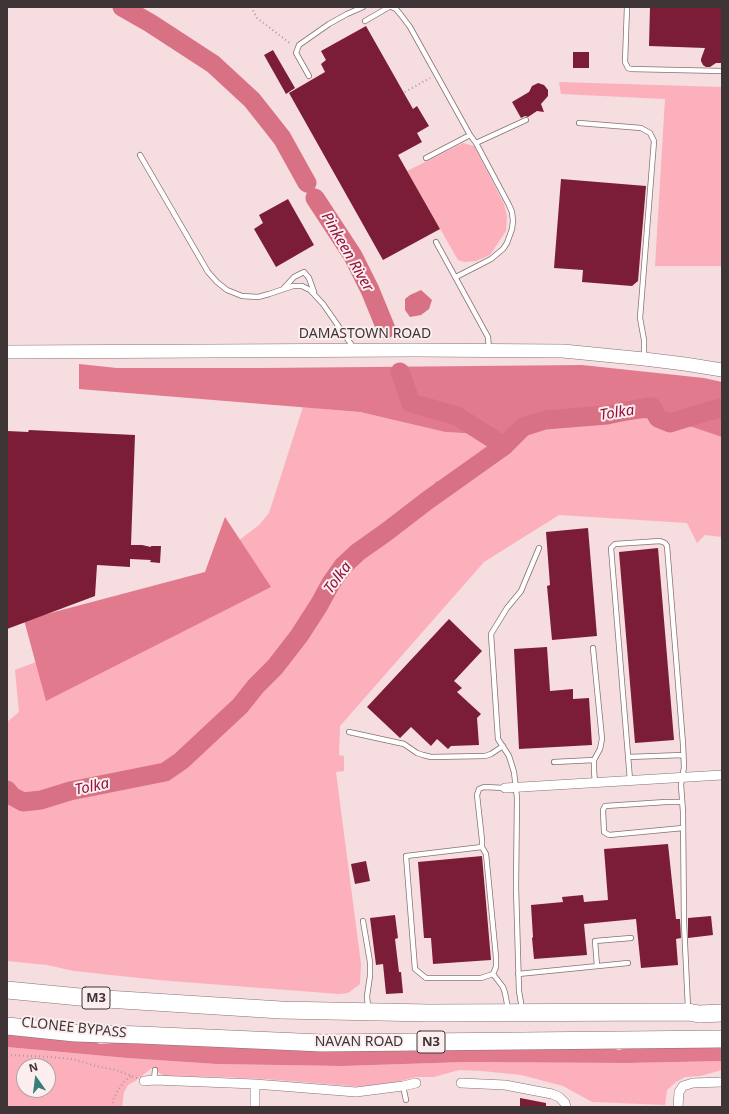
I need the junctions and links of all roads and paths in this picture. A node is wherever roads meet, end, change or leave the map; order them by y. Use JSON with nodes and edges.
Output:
{"nodes":[{"id":1,"x":251,"y":7,"type":"edge"},
{"id":2,"x":363,"y":7,"type":"edge"},
{"id":3,"x":390,"y":7,"type":"edge"},
{"id":4,"x":626,"y":7,"type":"edge"},
{"id":5,"x":365,"y":20,"type":"dead end"},
{"id":6,"x":297,"y":48,"type":"junction"},
{"id":7,"x":722,"y":71,"type":"edge"},
{"id":8,"x":437,"y":74,"type":"junction"},
{"id":9,"x":309,"y":76,"type":"dead end"},
{"id":10,"x":404,"y":92,"type":"dead end"},
{"id":11,"x":526,"y":120,"type":"dead end"},
{"id":12,"x":579,"y":124,"type":"dead end"},
{"id":13,"x":470,"y":135,"type":"junction"},
{"id":14,"x":476,"y":143,"type":"junction"},
{"id":15,"x":140,"y":155,"type":"dead end"},
{"id":16,"x":426,"y":158,"type":"dead end"},
{"id":17,"x":436,"y":242,"type":"dead end"},
{"id":18,"x":456,"y":277,"type":"junction"},
{"id":19,"x":282,"y":290,"type":"junction"},
{"id":20,"x":317,"y":297,"type":"junction"},
{"id":21,"x":355,"y":350,"type":"junction"},
{"id":22,"x":489,"y":350,"type":"junction"},
{"id":23,"x":7,"y":352,"type":"edge"},
{"id":24,"x":644,"y":359,"type":"junction"},
{"id":25,"x":722,"y":370,"type":"edge"},
{"id":26,"x":539,"y":548,"type":"dead end"},
{"id":27,"x":593,"y":648,"type":"dead end"},
{"id":28,"x":348,"y":732,"type":"dead end"},
{"id":29,"x":503,"y":746,"type":"junction"},
{"id":30,"x":684,"y":755,"type":"junction"},
{"id":31,"x":628,"y":758,"type":"junction"},
{"id":32,"x":594,"y":760,"type":"junction"},
{"id":33,"x":554,"y":762,"type":"dead end"},
{"id":34,"x":722,"y":775,"type":"edge"},
{"id":35,"x":683,"y":778,"type":"junction"},
{"id":36,"x":630,"y":780,"type":"junction"},
{"id":37,"x":595,"y":782,"type":"junction"},
{"id":38,"x":516,"y":787,"type":"junction"},
{"id":39,"x":505,"y":788,"type":"joint"},
{"id":40,"x":682,"y":802,"type":"junction"},
{"id":41,"x":683,"y":828,"type":"junction"},
{"id":42,"x":482,"y":847,"type":"junction"},
{"id":43,"x":363,"y":921,"type":"dead end"},
{"id":44,"x":631,"y":938,"type":"dead end"},
{"id":45,"x":628,"y":963,"type":"dead end"},
{"id":46,"x":597,"y":966,"type":"junction"},
{"id":47,"x":493,"y":974,"type":"junction"},
{"id":48,"x":518,"y":974,"type":"junction"},
{"id":49,"x":7,"y":984,"type":"edge"},
{"id":50,"x":7,"y":990,"type":"edge"},
{"id":51,"x":186,"y":1004,"type":"junction"},
{"id":52,"x":722,"y":1009,"type":"edge"},
{"id":53,"x":369,"y":1012,"type":"junction"},
{"id":54,"x":516,"y":1013,"type":"junction"},
{"id":55,"x":693,"y":1013,"type":"junction"},
{"id":56,"x":722,"y":1013,"type":"edge"},
{"id":57,"x":7,"y":1021,"type":"edge"},
{"id":58,"x":7,"y":1026,"type":"edge"},
{"id":59,"x":140,"y":1035,"type":"junction"},
{"id":60,"x":722,"y":1039,"type":"edge"},
{"id":61,"x":7,"y":1055,"type":"edge"},
{"id":62,"x":154,"y":1070,"type":"dead end"},
{"id":63,"x":132,"y":1075,"type":"junction"},
{"id":64,"x":154,"y":1080,"type":"junction"},
{"id":65,"x":144,"y":1081,"type":"joint"},
{"id":66,"x":722,"y":1082,"type":"edge"},
{"id":67,"x":416,"y":1083,"type":"dead end"},
{"id":68,"x":461,"y":1083,"type":"dead end"},
{"id":69,"x":255,"y":1084,"type":"junction"},
{"id":70,"x":403,"y":1086,"type":"junction"},
{"id":71,"x":406,"y":1100,"type":"dead end"},
{"id":72,"x":112,"y":1107,"type":"edge"},
{"id":73,"x":255,"y":1107,"type":"edge"},
{"id":74,"x":566,"y":1107,"type":"edge"},
{"id":75,"x":678,"y":1107,"type":"edge"}],
"edges":[{"from":1,"to":6,"type":"path"},
{"from":2,"to":6,"type":"lane"},
{"from":3,"to":5,"type":"lane"},
{"from":3,"to":8,"type":"lane"},
{"from":4,"to":7,"type":"lane"},
{"from":6,"to":9,"type":"lane"},
{"from":8,"to":10,"type":"path"},
{"from":8,"to":13,"type":"lane"},
{"from":11,"to":14,"type":"lane"},
{"from":12,"to":24,"type":"lane"},
{"from":13,"to":14,"type":"lane"},
{"from":13,"to":16,"type":"lane"},
{"from":14,"to":18,"type":"lane"},
{"from":15,"to":19,"type":"lane"},
{"from":17,"to":18,"type":"lane"},
{"from":18,"to":22,"type":"lane"},
{"from":19,"to":20,"type":"lane"},
{"from":19,"to":20,"type":"lane"},
{"from":20,"to":21,"type":"lane"},
{"from":21,"to":22,"type":"street","name":"DAMASTOWN ROAD"},
{"from":21,"to":23,"type":"street","name":"DAMASTOWN ROAD"},
{"from":22,"to":24,"type":"street","name":"DAMASTOWN ROAD"},
{"from":24,"to":25,"type":"street","name":"DAMASTOWN ROAD"},
{"from":26,"to":29,"type":"lane"},
{"from":27,"to":32,"type":"lane"},
{"from":28,"to":29,"type":"lane"},
{"from":29,"to":38,"type":"lane"},
{"from":30,"to":31,"type":"lane"},
{"from":30,"to":31,"type":"lane"},
{"from":30,"to":35,"type":"lane"},
{"from":31,"to":36,"type":"lane"},
{"from":32,"to":33,"type":"lane"},
{"from":32,"to":37,"type":"lane"},
{"from":34,"to":35,"type":"street"},
{"from":35,"to":36,"type":"street"},
{"from":35,"to":40,"type":"lane"},
{"from":36,"to":37,"type":"street"},
{"from":37,"to":38,"type":"street"},
{"from":38,"to":39,"type":"street"},
{"from":38,"to":48,"type":"lane"},
{"from":39,"to":42,"type":"lane"},
{"from":40,"to":41,"type":"lane"},
{"from":40,"to":41,"type":"lane"},
{"from":41,"to":55,"type":"lane"},
{"from":42,"to":47,"type":"lane"},
{"from":42,"to":47,"type":"lane"},
{"from":43,"to":53,"type":"lane"},
{"from":44,"to":46,"type":"lane"},
{"from":45,"to":46,"type":"lane"},
{"from":46,"to":48,"type":"lane"},
{"from":47,"to":54,"type":"lane"},
{"from":48,"to":54,"type":"lane"},
{"from":49,"to":51,"type":"highway"},
{"from":50,"to":51,"type":"highway","number":"M3"},
{"from":51,"to":53,"type":"highway","number":"N3"},
{"from":52,"to":55,"type":"highway"},
{"from":53,"to":54,"type":"highway","number":"N3"},
{"from":54,"to":55,"type":"highway","number":"N3"},
{"from":55,"to":56,"type":"highway","number":"N3"},
{"from":57,"to":59,"type":"highway","name":"CLONEE BYPASS","number":"M3"},
{"from":58,"to":59,"type":"highway"},
{"from":59,"to":60,"type":"highway","name":"NAVAN ROAD","number":"N3"},
{"from":61,"to":63,"type":"path"},
{"from":62,"to":64,"type":"lane"},
{"from":63,"to":65,"type":"path"},
{"from":63,"to":72,"type":"path"},
{"from":64,"to":65,"type":"street"},
{"from":64,"to":69,"type":"street"},
{"from":66,"to":75,"type":"street"},
{"from":67,"to":70,"type":"street"},
{"from":68,"to":74,"type":"street"},
{"from":69,"to":70,"type":"street"},
{"from":69,"to":73,"type":"street"},
{"from":70,"to":71,"type":"lane"}]}
